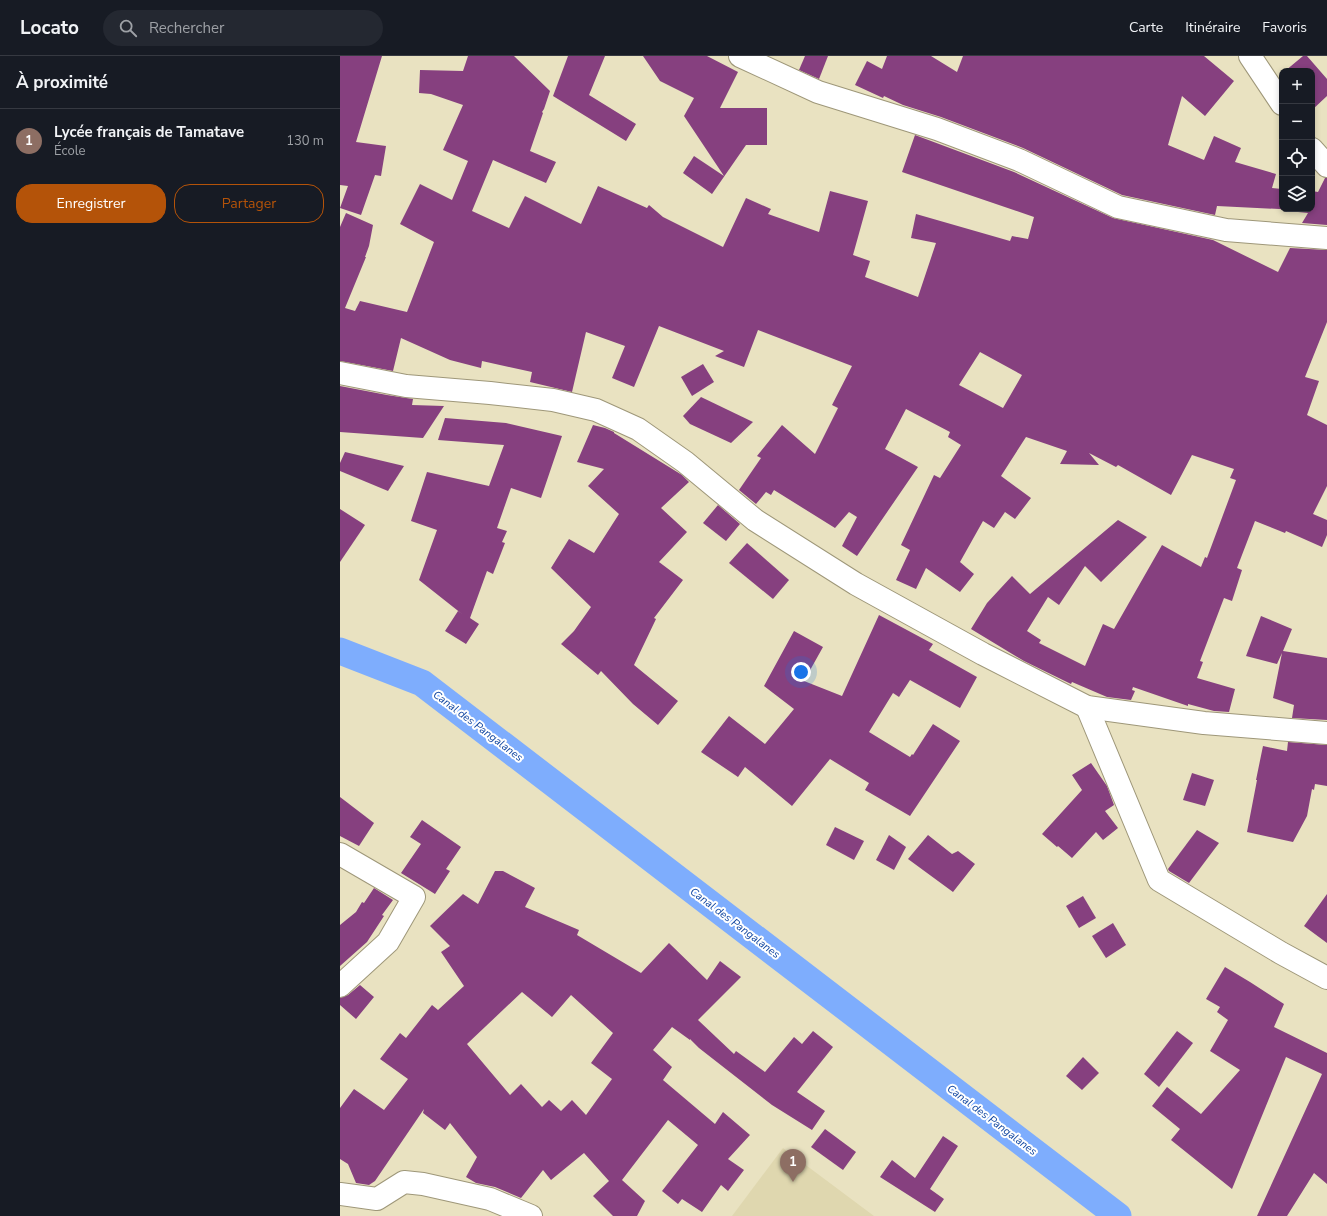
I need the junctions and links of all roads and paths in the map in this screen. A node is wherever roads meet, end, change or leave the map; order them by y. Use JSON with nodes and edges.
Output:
{"nodes":[{"id":1,"x":740,"y":56,"type":"edge"},
{"id":2,"x":1250,"y":56,"type":"edge"},
{"id":3,"x":1279,"y":100,"type":"edge"},
{"id":4,"x":1315,"y":152,"type":"edge"},
{"id":5,"x":1327,"y":166,"type":"edge"},
{"id":6,"x":1327,"y":238,"type":"edge"},
{"id":7,"x":340,"y":373,"type":"edge"},
{"id":8,"x":1087,"y":707,"type":"junction"},
{"id":9,"x":1327,"y":733,"type":"edge"},
{"id":10,"x":340,"y":854,"type":"edge"},
{"id":11,"x":1327,"y":978,"type":"edge"},
{"id":12,"x":340,"y":986,"type":"edge"},
{"id":13,"x":340,"y":1194,"type":"edge"},
{"id":14,"x":531,"y":1216,"type":"edge"}],
"edges":[{"from":1,"to":6,"type":"street"},
{"from":2,"to":3,"type":"street"},
{"from":4,"to":5,"type":"street"},
{"from":7,"to":8,"type":"street"},
{"from":8,"to":9,"type":"street"},
{"from":8,"to":11,"type":"street"},
{"from":10,"to":12,"type":"street"},
{"from":13,"to":14,"type":"street"}]}
